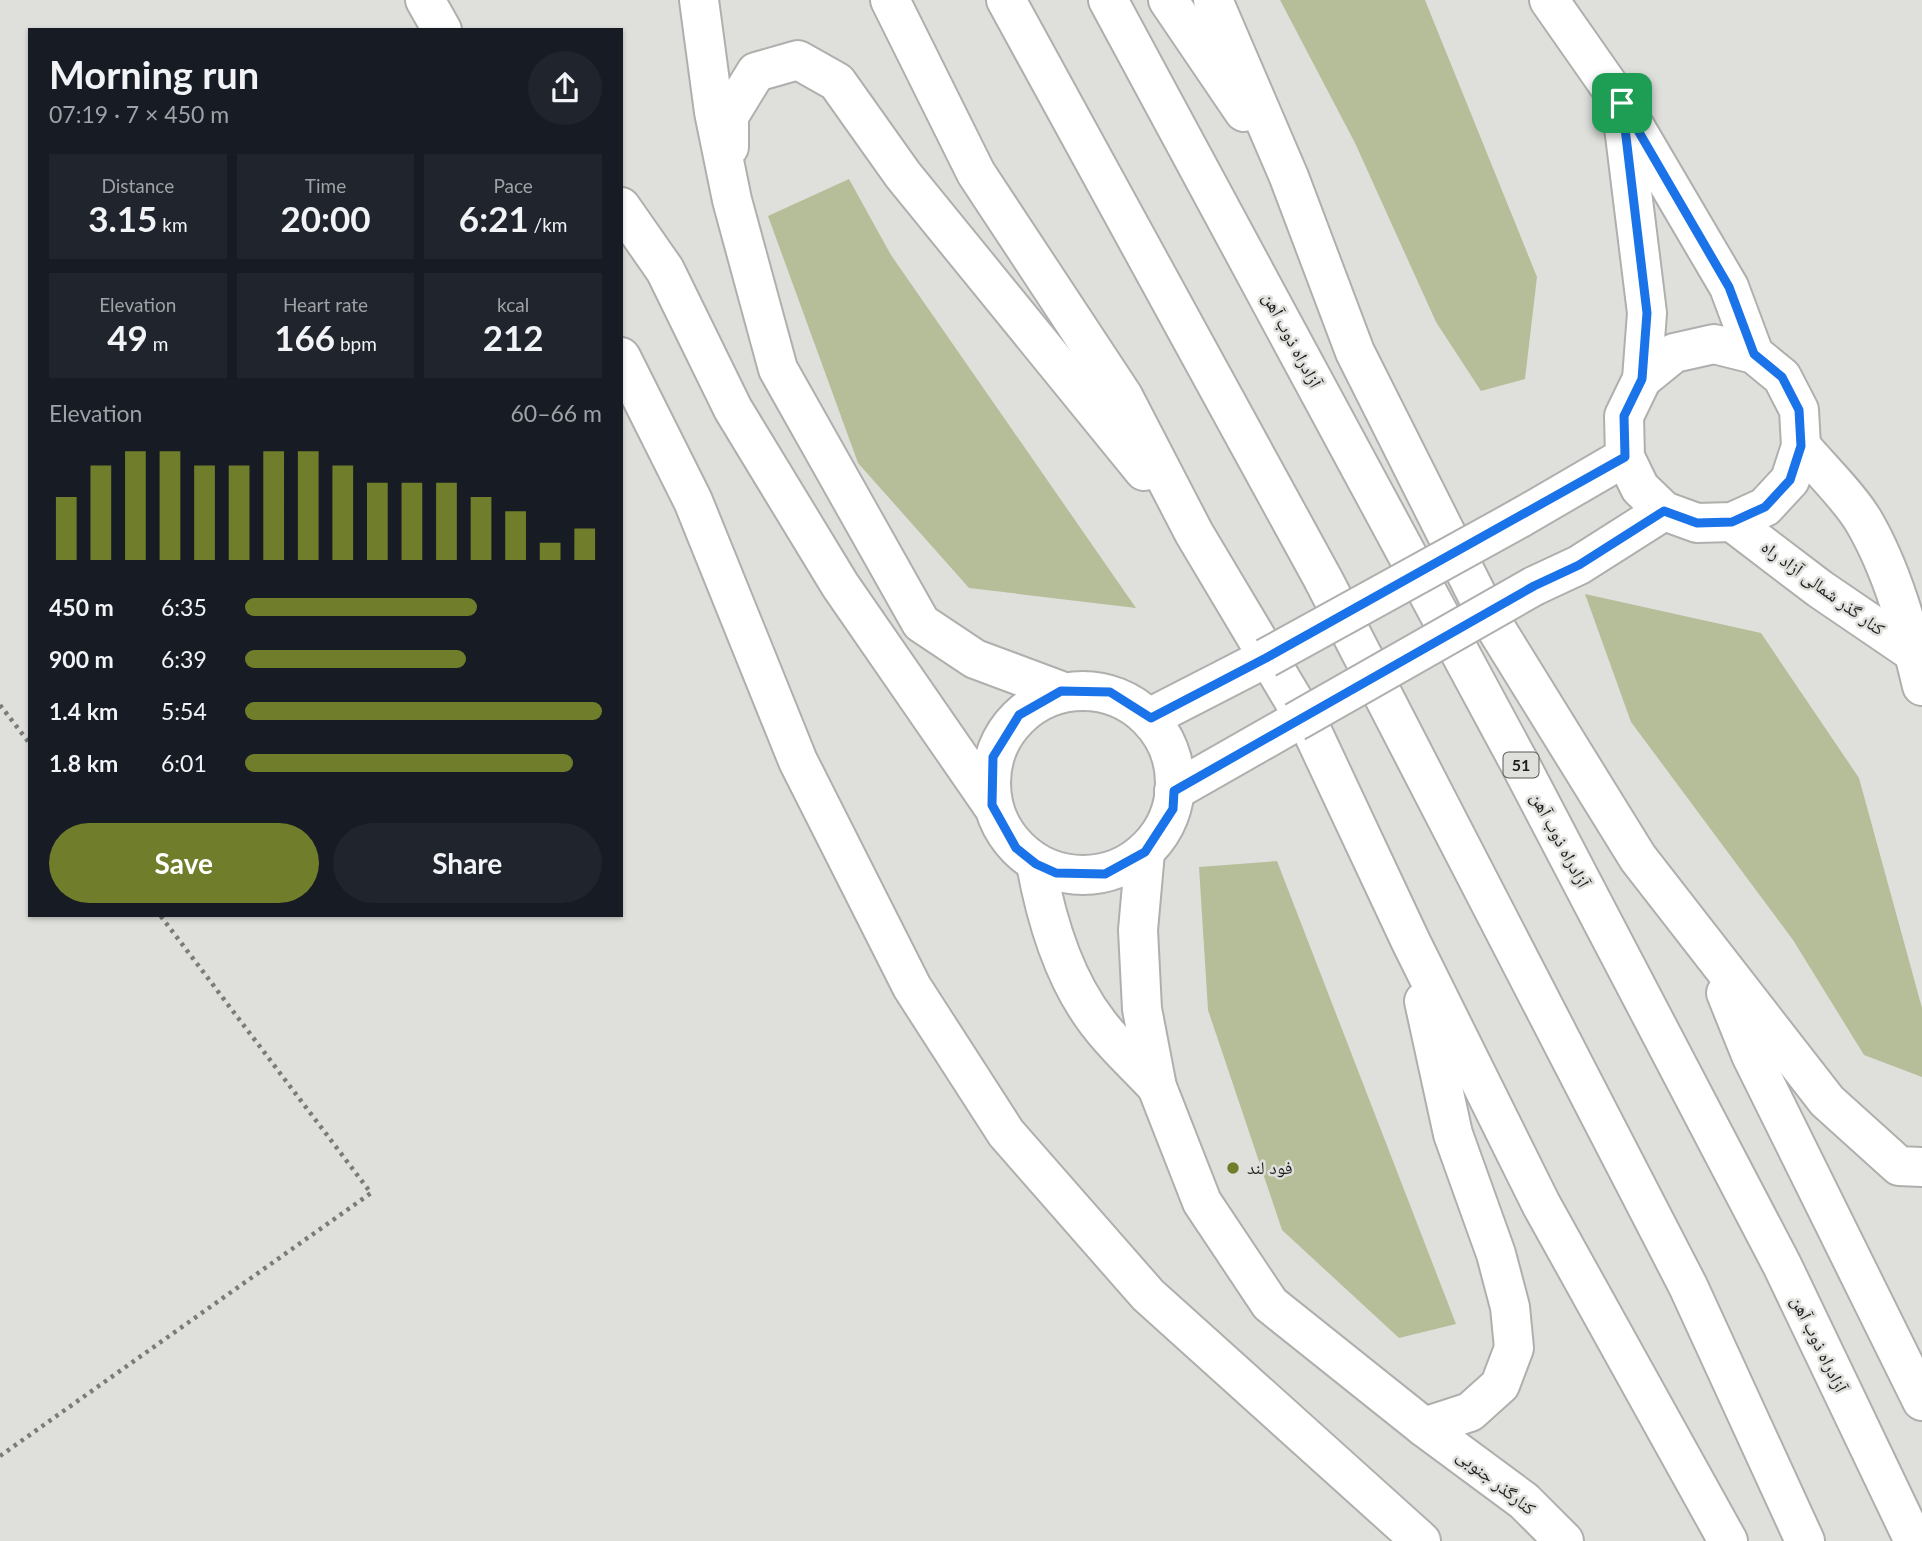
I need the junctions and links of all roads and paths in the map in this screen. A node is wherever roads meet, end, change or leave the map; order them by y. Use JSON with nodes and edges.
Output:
{"nodes":[{"id":1,"x":425,"y":0,"type":"edge"},
{"id":2,"x":699,"y":0,"type":"edge"},
{"id":3,"x":890,"y":0,"type":"edge"},
{"id":4,"x":1006,"y":0,"type":"edge"},
{"id":5,"x":1108,"y":0,"type":"edge"},
{"id":6,"x":1168,"y":0,"type":"edge"},
{"id":7,"x":1213,"y":0,"type":"edge"},
{"id":8,"x":1549,"y":0,"type":"edge"},
{"id":9,"x":441,"y":28,"type":"edge"},
{"id":10,"x":1622,"y":103,"type":"junction"},
{"id":11,"x":1289,"y":177,"type":"junction"},
{"id":12,"x":732,"y":200,"type":"junction"},
{"id":13,"x":623,"y":210,"type":"edge"},
{"id":14,"x":1754,"y":354,"type":"junction"},
{"id":15,"x":623,"y":361,"type":"edge"},
{"id":16,"x":1642,"y":379,"type":"junction"},
{"id":17,"x":1801,"y":446,"type":"junction"},
{"id":18,"x":1625,"y":457,"type":"junction"},
{"id":19,"x":1664,"y":511,"type":"junction"},
{"id":20,"x":1732,"y":522,"type":"junction"},
{"id":21,"x":1194,"y":533,"type":"junction"},
{"id":22,"x":1918,"y":670,"type":"edge"},
{"id":23,"x":1061,"y":691,"type":"junction"},
{"id":24,"x":0,"y":705,"type":"edge"},
{"id":25,"x":1151,"y":718,"type":"junction"},
{"id":26,"x":28,"y":741,"type":"edge"},
{"id":27,"x":1174,"y":791,"type":"junction"},
{"id":28,"x":992,"y":805,"type":"junction"},
{"id":29,"x":1145,"y":852,"type":"junction"},
{"id":30,"x":1036,"y":864,"type":"junction"},
{"id":31,"x":162,"y":917,"type":"edge"},
{"id":32,"x":1411,"y":942,"type":"junction"},
{"id":33,"x":1708,"y":949,"type":"junction"},
{"id":34,"x":1157,"y":1087,"type":"junction"},
{"id":35,"x":1922,"y":1167,"type":"edge"},
{"id":36,"x":1922,"y":1401,"type":"edge"},
{"id":37,"x":1424,"y":1427,"type":"junction"},
{"id":38,"x":0,"y":1456,"type":"edge"},
{"id":39,"x":1421,"y":1541,"type":"edge"},
{"id":40,"x":1564,"y":1541,"type":"edge"},
{"id":41,"x":1728,"y":1541,"type":"edge"},
{"id":42,"x":1805,"y":1541,"type":"edge"},
{"id":43,"x":1914,"y":1541,"type":"edge"}],
"edges":[{"from":1,"to":9,"type":"main road"},
{"from":2,"to":12,"type":"main road"},
{"from":3,"to":21,"type":"main road"},
{"from":4,"to":42,"type":"main road"},
{"from":5,"to":43,"type":"main road","name":"آزادراه ذوب آهن","number":"51"},
{"from":6,"to":11,"type":"main road"},
{"from":7,"to":11,"type":"main road"},
{"from":8,"to":10,"type":"main road"},
{"from":10,"to":14,"type":"main road"},
{"from":10,"to":16,"type":"main road"},
{"from":11,"to":33,"type":"main road"},
{"from":12,"to":21,"type":"main road"},
{"from":12,"to":23,"type":"main road"},
{"from":13,"to":28,"type":"main road"},
{"from":14,"to":16,"type":"main road"},
{"from":14,"to":17,"type":"main road"},
{"from":15,"to":39,"type":"main road"},
{"from":16,"to":18,"type":"main road"},
{"from":17,"to":20,"type":"main road"},
{"from":17,"to":22,"type":"main road","name":"کنار گذر شمالی آزاد راه"},
{"from":18,"to":19,"type":"main road"},
{"from":18,"to":25,"type":"main road","bridge":true},
{"from":19,"to":20,"type":"main road"},
{"from":19,"to":27,"type":"main road","bridge":true},
{"from":20,"to":22,"type":"main road","name":"کنار گذر شمالی آزاد راه"},
{"from":21,"to":32,"type":"main road"},
{"from":23,"to":25,"type":"main road"},
{"from":23,"to":28,"type":"main road"},
{"from":24,"to":26,"type":"path"},
{"from":25,"to":27,"type":"main road"},
{"from":27,"to":29,"type":"main road"},
{"from":28,"to":30,"type":"main road"},
{"from":29,"to":30,"type":"main road"},
{"from":29,"to":34,"type":"main road"},
{"from":30,"to":34,"type":"main road"},
{"from":31,"to":38,"type":"path"},
{"from":32,"to":37,"type":"main road"},
{"from":32,"to":41,"type":"main road"},
{"from":33,"to":35,"type":"main road"},
{"from":33,"to":36,"type":"main road"},
{"from":34,"to":37,"type":"main road","name":"کنارگذر جنوبی"},
{"from":37,"to":40,"type":"main road","name":"کنارگذر جنوبی"}]}
